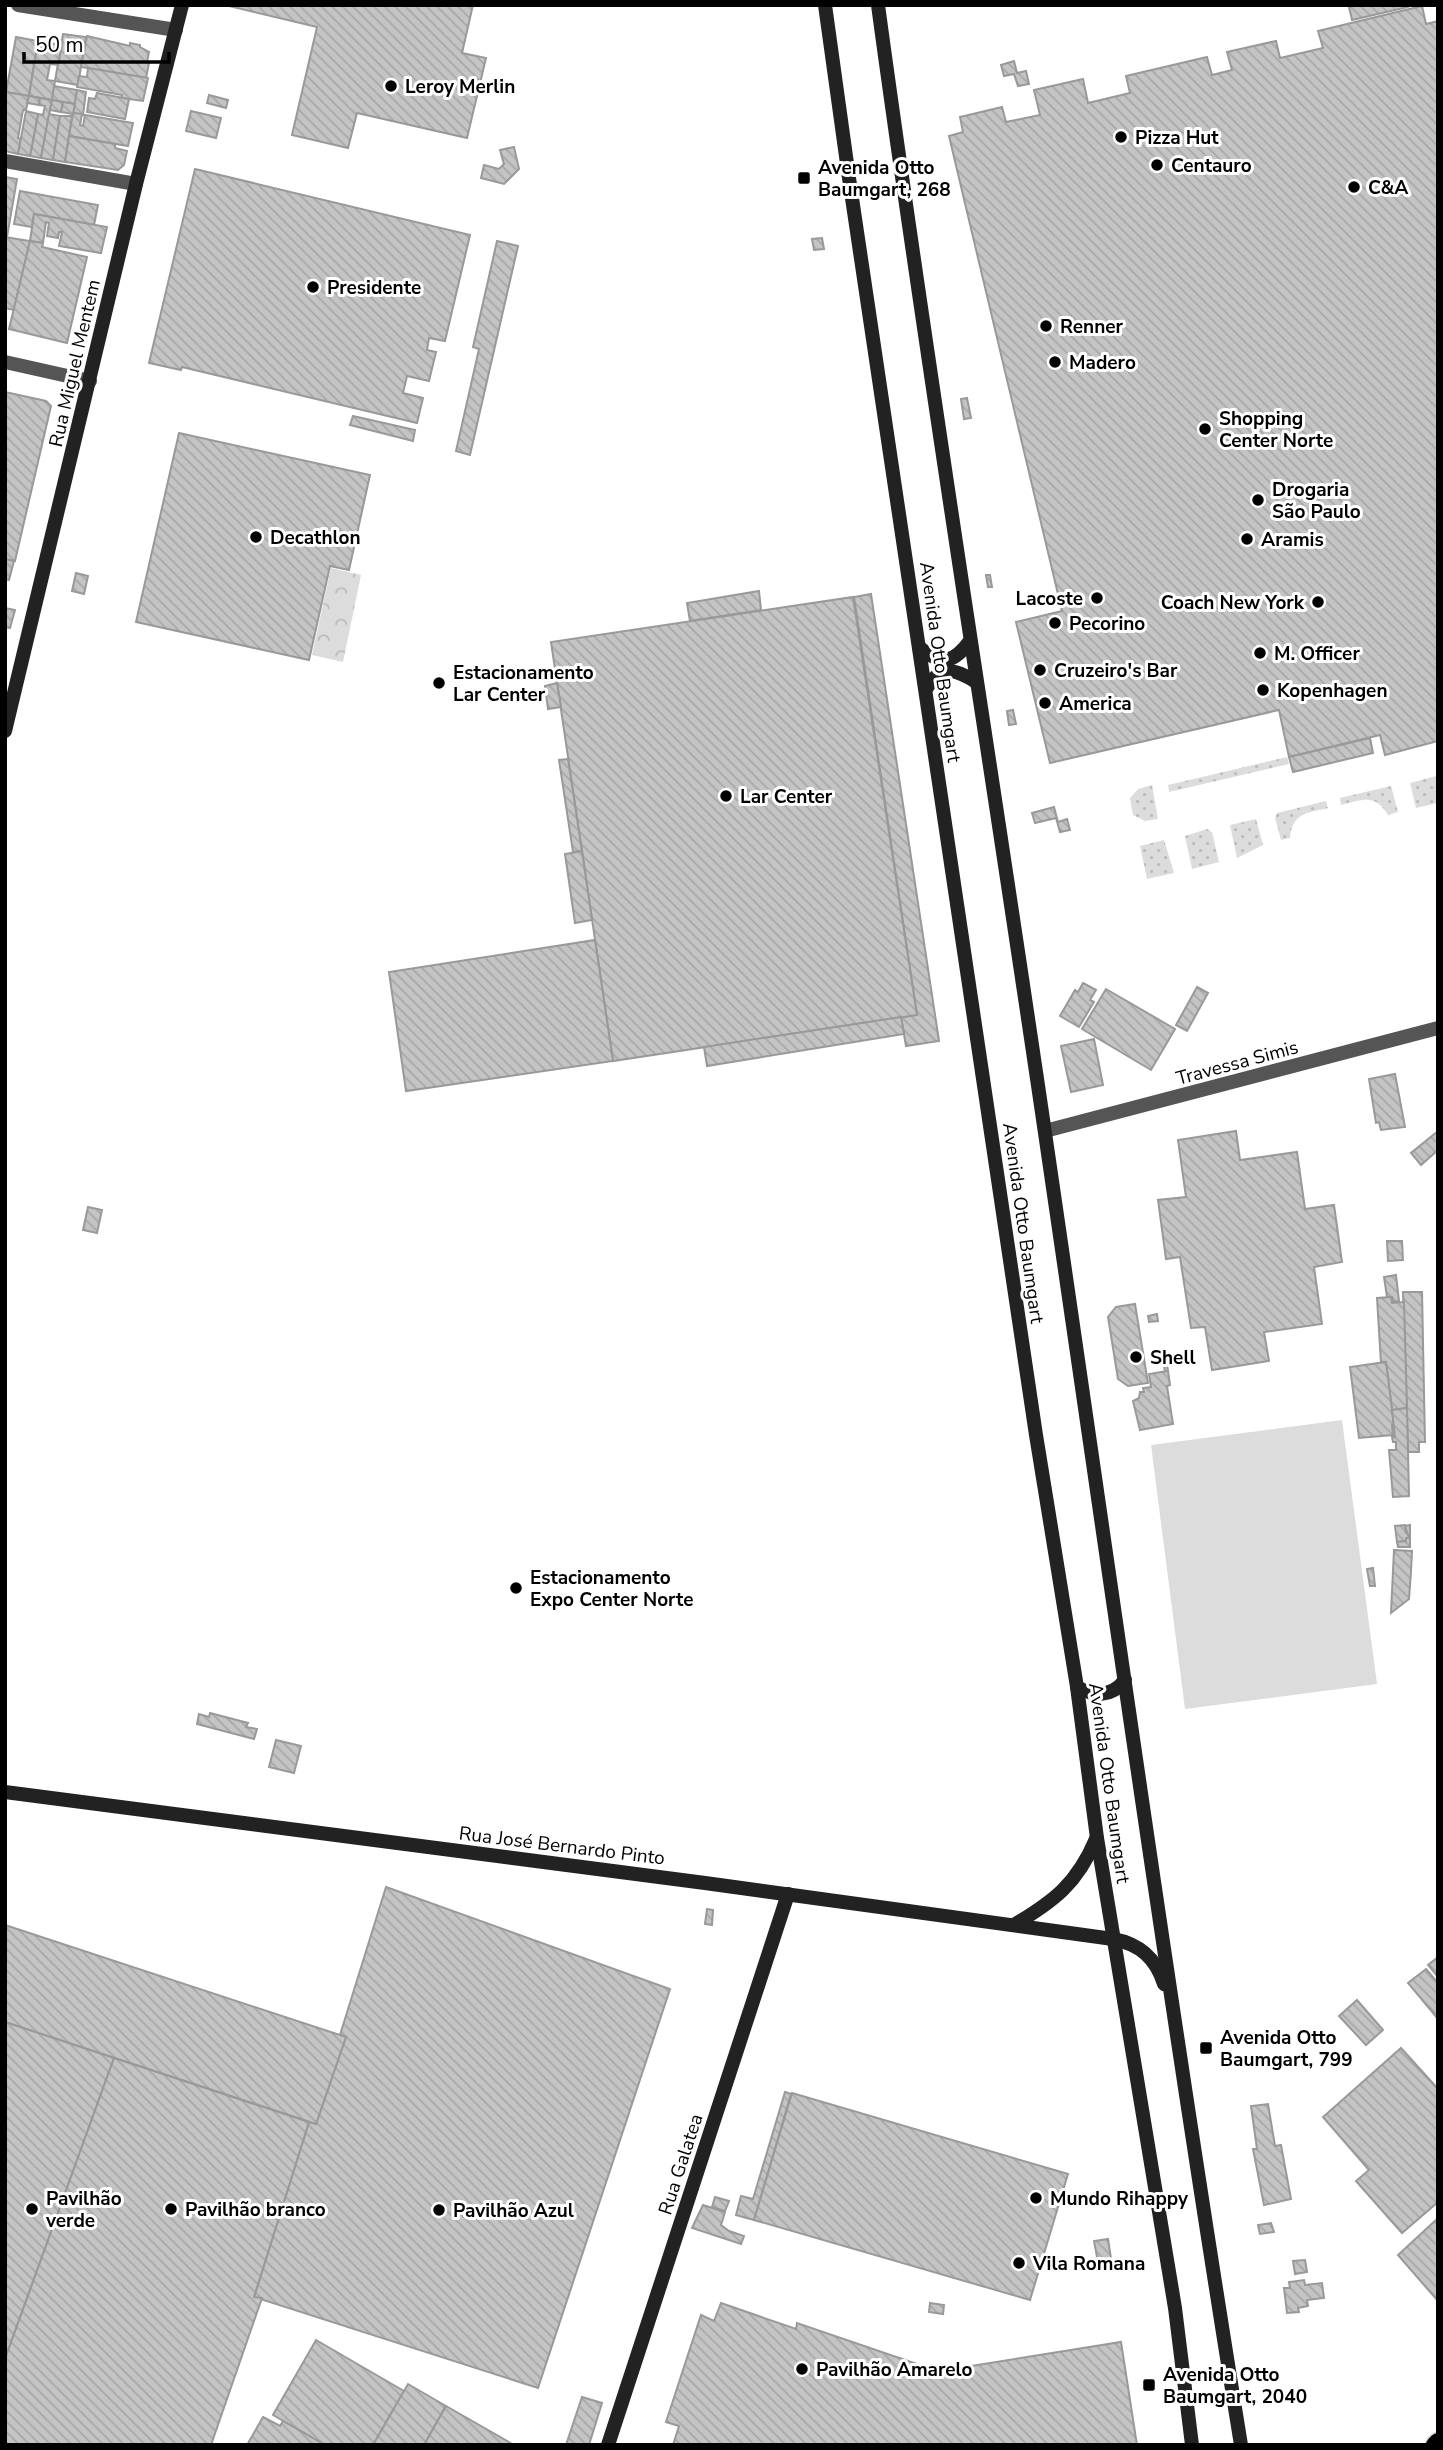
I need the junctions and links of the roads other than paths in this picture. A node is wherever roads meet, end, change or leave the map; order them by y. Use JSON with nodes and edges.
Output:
{"nodes":[{"id":1,"x":20,"y":5,"type":"edge"},
{"id":2,"x":182,"y":5,"type":"edge"},
{"id":3,"x":825,"y":5,"type":"edge"},
{"id":4,"x":878,"y":5,"type":"edge"},
{"id":5,"x":176,"y":30,"type":"junction"},
{"id":6,"x":5,"y":161,"type":"edge"},
{"id":7,"x":136,"y":184,"type":"junction"},
{"id":8,"x":5,"y":362,"type":"edge"},
{"id":9,"x":90,"y":381,"type":"junction"},
{"id":10,"x":970,"y":641,"type":"junction"},
{"id":11,"x":919,"y":647,"type":"junction"},
{"id":12,"x":976,"y":682,"type":"junction"},
{"id":13,"x":926,"y":689,"type":"junction"},
{"id":14,"x":6,"y":727,"type":"edge"},
{"id":15,"x":1438,"y":1028,"type":"edge"},
{"id":16,"x":1045,"y":1131,"type":"junction"},
{"id":17,"x":1125,"y":1679,"type":"junction"},
{"id":18,"x":1077,"y":1687,"type":"junction"},
{"id":19,"x":5,"y":1792,"type":"edge"},
{"id":20,"x":1097,"y":1838,"type":"junction"},
{"id":21,"x":788,"y":1894,"type":"junction"},
{"id":22,"x":1014,"y":1925,"type":"junction"},
{"id":23,"x":1113,"y":1938,"type":"junction"},
{"id":24,"x":1174,"y":2008,"type":"junction"},
{"id":25,"x":608,"y":2445,"type":"edge"},
{"id":26,"x":1192,"y":2445,"type":"edge"},
{"id":27,"x":1241,"y":2445,"type":"edge"}],
"edges":[{"from":1,"to":5,"type":"street"},
{"from":2,"to":5,"type":"main road","name":"Rua Miguel Mentem"},
{"from":3,"to":11,"type":"main road","name":"Avenida Otto Baumgart"},
{"from":4,"to":10,"type":"main road","name":"Avenida Otto Baumgart"},
{"from":5,"to":7,"type":"main road","name":"Rua Miguel Mentem"},
{"from":6,"to":7,"type":"street"},
{"from":7,"to":9,"type":"main road","name":"Rua Miguel Mentem"},
{"from":8,"to":9,"type":"street"},
{"from":9,"to":14,"type":"main road","name":"Rua Miguel Mentem"},
{"from":10,"to":11,"type":"main road"},
{"from":10,"to":12,"type":"main road","name":"Avenida Otto Baumgart"},
{"from":11,"to":13,"type":"main road","name":"Avenida Otto Baumgart"},
{"from":12,"to":13,"type":"main road"},
{"from":12,"to":16,"type":"main road","name":"Avenida Otto Baumgart"},
{"from":13,"to":18,"type":"main road","name":"Avenida Otto Baumgart"},
{"from":15,"to":16,"type":"street","name":"Travessa Simis"},
{"from":16,"to":17,"type":"main road","name":"Avenida Otto Baumgart"},
{"from":17,"to":18,"type":"main road"},
{"from":17,"to":24,"type":"main road","name":"Avenida Otto Baumgart"},
{"from":18,"to":20,"type":"main road","name":"Avenida Otto Baumgart"},
{"from":19,"to":21,"type":"main road","name":"Rua José Bernardo Pinto"},
{"from":20,"to":22,"type":"main road"},
{"from":20,"to":23,"type":"main road","name":"Avenida Otto Baumgart"},
{"from":21,"to":22,"type":"main road","name":"Rua José Bernardo Pinto"},
{"from":21,"to":25,"type":"main road","name":"Rua Galatea"},
{"from":22,"to":23,"type":"main road","name":"Rua José Bernardo Pinto"},
{"from":23,"to":24,"type":"main road","name":"Rua José Bernardo Pinto"},
{"from":23,"to":26,"type":"main road","name":"Avenida Otto Baumgart"},
{"from":24,"to":27,"type":"main road","name":"Avenida Otto Baumgart"}]}
